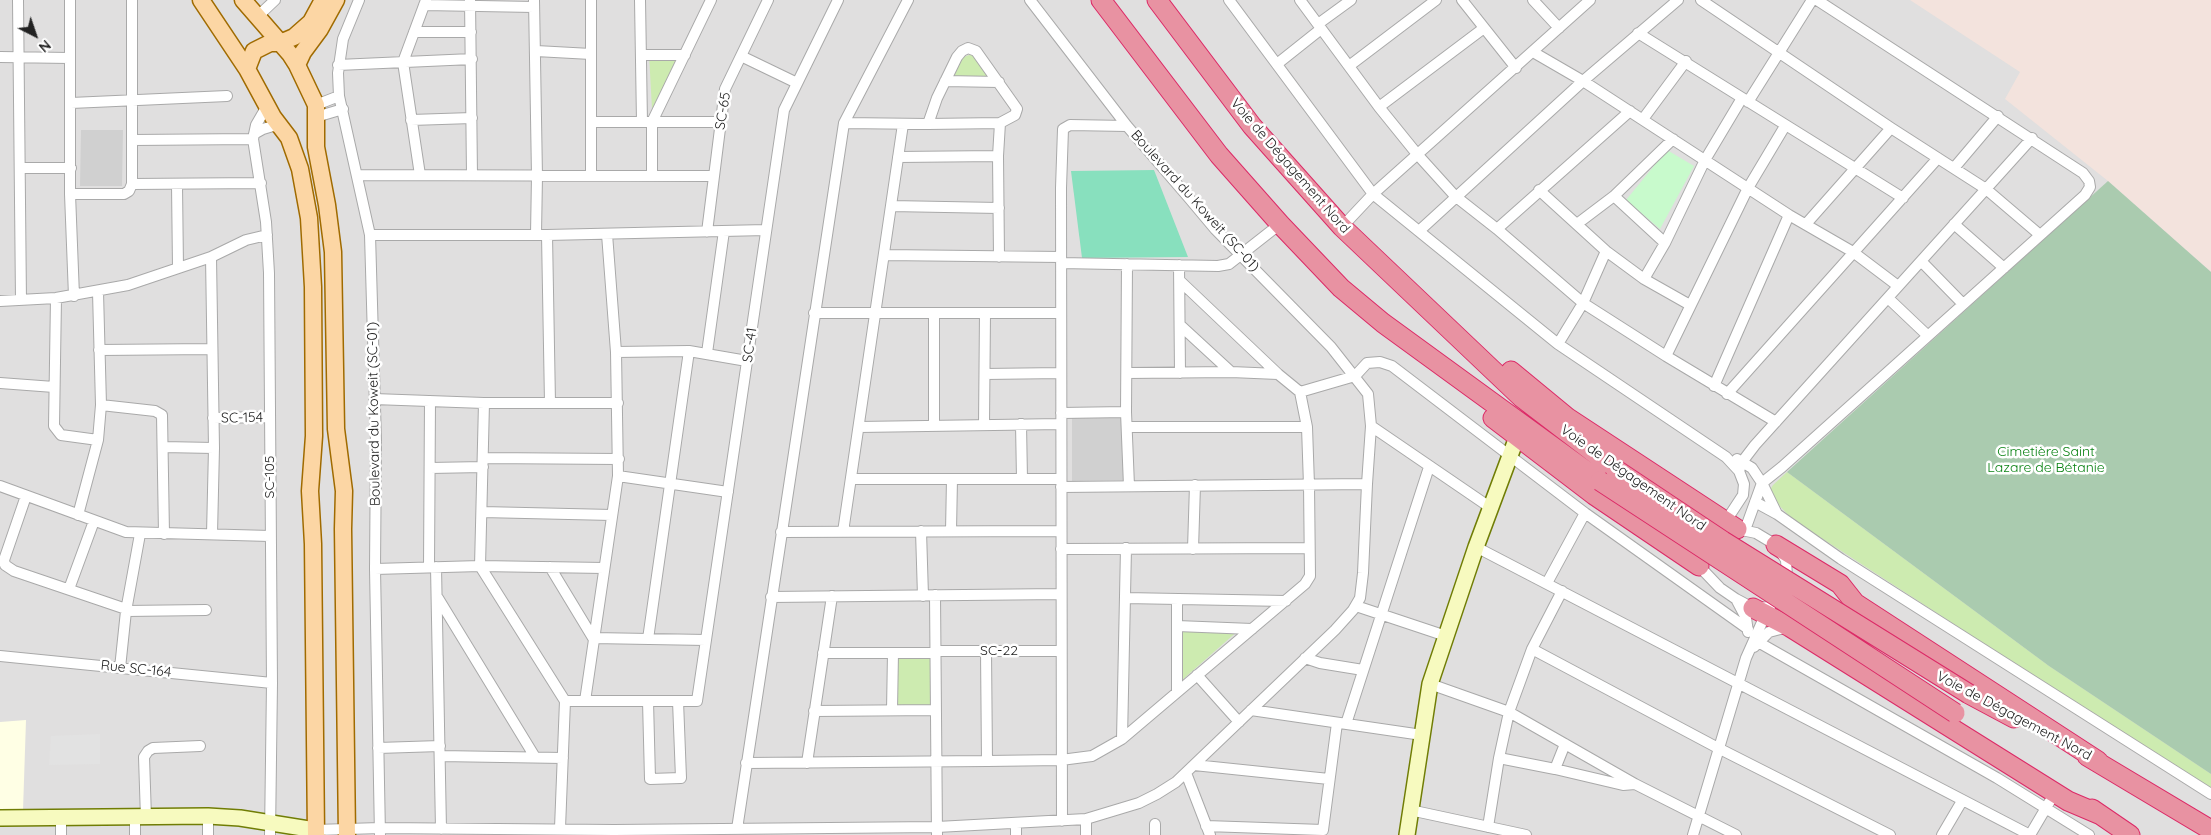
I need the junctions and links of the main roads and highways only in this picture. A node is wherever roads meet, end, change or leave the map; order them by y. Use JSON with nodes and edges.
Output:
{"nodes":[{"id":1,"x":201,"y":0,"type":"edge"},
{"id":2,"x":243,"y":0,"type":"edge"},
{"id":3,"x":323,"y":0,"type":"edge"},
{"id":4,"x":336,"y":0,"type":"edge"},
{"id":5,"x":1101,"y":0,"type":"edge"},
{"id":6,"x":1157,"y":0,"type":"edge"},
{"id":7,"x":280,"y":43,"type":"junction"},
{"id":8,"x":297,"y":65,"type":"junction"},
{"id":9,"x":247,"y":69,"type":"junction"},
{"id":10,"x":316,"y":111,"type":"junction"},
{"id":11,"x":281,"y":127,"type":"junction"},
{"id":12,"x":1442,"y":321,"type":"junction"},
{"id":13,"x":1383,"y":323,"type":"junction"},
{"id":14,"x":1732,"y":528,"type":"road end"},
{"id":15,"x":1776,"y":545,"type":"road end"},
{"id":16,"x":1699,"y":566,"type":"road end"},
{"id":17,"x":1763,"y":610,"type":"road end"},
{"id":18,"x":2098,"y":761,"type":"junction"},
{"id":19,"x":2101,"y":815,"type":"junction"},
{"id":20,"x":2211,"y":830,"type":"edge"},
{"id":21,"x":316,"y":832,"type":"edge"},
{"id":22,"x":348,"y":832,"type":"edge"},
{"id":23,"x":2130,"y":835,"type":"edge"}],
"edges":[{"from":1,"to":9,"type":"main road"},
{"from":2,"to":7,"type":"main road"},
{"from":3,"to":7,"type":"main road"},
{"from":4,"to":8,"type":"main road"},
{"from":5,"to":13,"type":"highway","name":"Voie de Dégagement Nord"},
{"from":6,"to":12,"type":"highway","name":"Voie de Dégagement Nord"},
{"from":7,"to":8,"type":"main road"},
{"from":7,"to":9,"type":"main road"},
{"from":8,"to":10,"type":"main road"},
{"from":9,"to":11,"type":"main road"},
{"from":10,"to":11,"type":"main road"},
{"from":10,"to":22,"type":"main road"},
{"from":11,"to":21,"type":"main road"},
{"from":12,"to":14,"type":"highway"},
{"from":12,"to":18,"type":"highway","name":"Voie de Dégagement Nord","bridge":true},
{"from":13,"to":16,"type":"highway"},
{"from":13,"to":19,"type":"highway","name":"Voie de Dégagement Nord","bridge":true},
{"from":15,"to":18,"type":"highway"},
{"from":17,"to":19,"type":"highway"},
{"from":18,"to":20,"type":"highway","name":"Voie de Dégagement Nord"},
{"from":19,"to":23,"type":"highway","name":"Voie de Dégagement Nord"}]}
